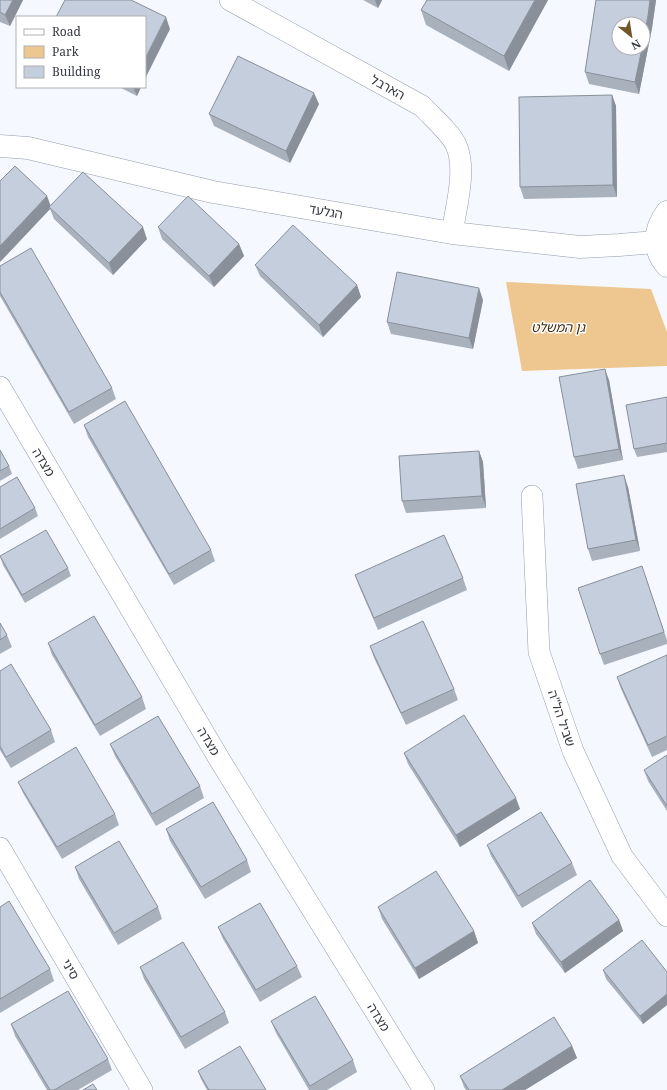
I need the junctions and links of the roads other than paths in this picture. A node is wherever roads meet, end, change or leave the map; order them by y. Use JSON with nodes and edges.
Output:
{"nodes":[{"id":1,"x":230,"y":0,"type":"edge"},
{"id":2,"x":0,"y":146,"type":"edge"},
{"id":3,"x":667,"y":212,"type":"edge"},
{"id":4,"x":452,"y":233,"type":"junction"},
{"id":5,"x":656,"y":242,"type":"junction"},
{"id":6,"x":667,"y":266,"type":"edge"},
{"id":7,"x":0,"y":388,"type":"edge"},
{"id":8,"x":532,"y":496,"type":"dead end"},
{"id":9,"x":0,"y":848,"type":"edge"},
{"id":10,"x":667,"y":916,"type":"edge"},
{"id":11,"x":142,"y":1090,"type":"edge"},
{"id":12,"x":424,"y":1090,"type":"edge"}],
"edges":[{"from":1,"to":4,"type":"street","name":"הארבל"},
{"from":2,"to":4,"type":"street","name":"הגלעד"},
{"from":3,"to":5,"type":"street"},
{"from":4,"to":5,"type":"street","name":"הגלעד"},
{"from":5,"to":6,"type":"street"},
{"from":7,"to":12,"type":"street","name":"מצדה"},
{"from":8,"to":10,"type":"street","name":"שביל הל\"ה"},
{"from":9,"to":11,"type":"street","name":"סיני"}]}
